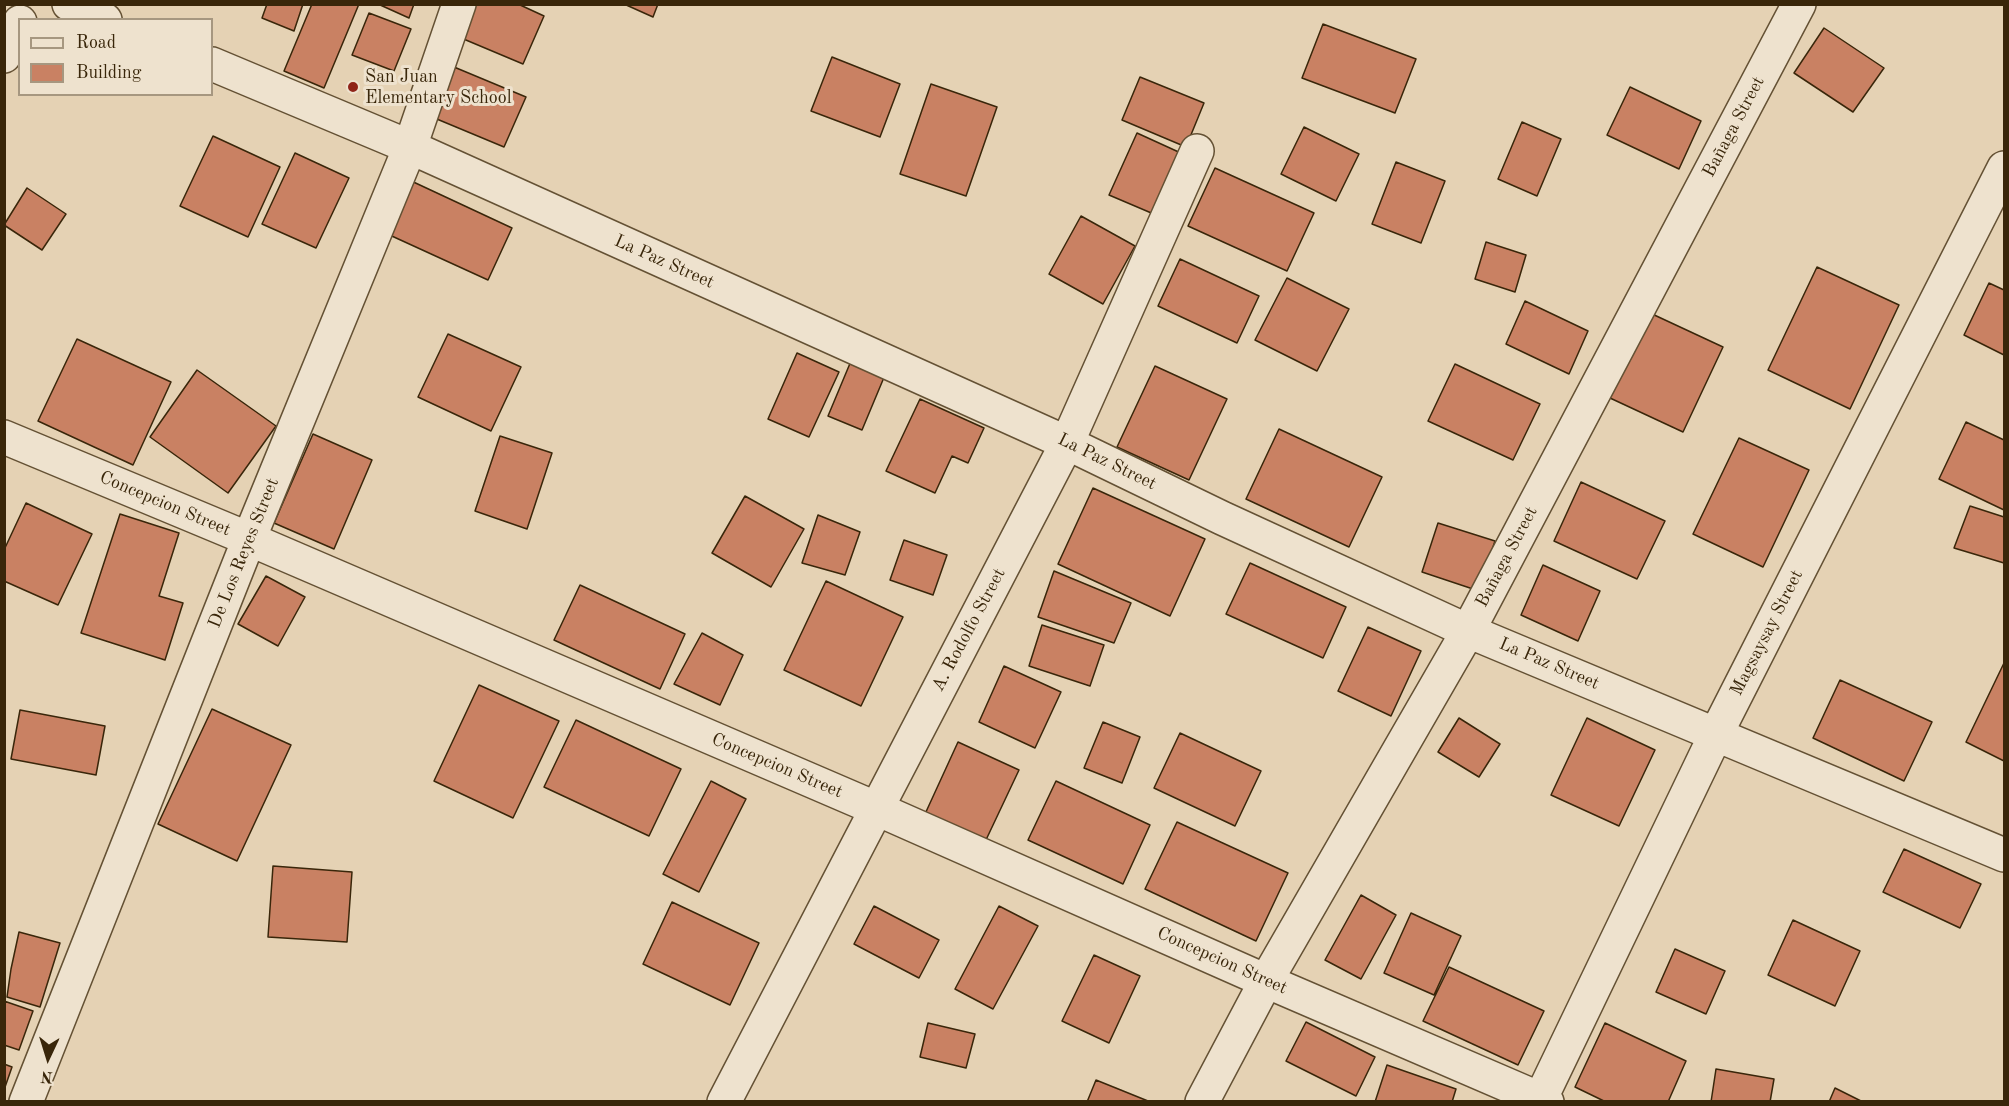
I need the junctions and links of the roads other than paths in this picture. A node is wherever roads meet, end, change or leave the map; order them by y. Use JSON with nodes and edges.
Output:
{"nodes":[{"id":1,"x":27,"y":4,"type":"edge"},
{"id":2,"x":69,"y":4,"type":"edge"},
{"id":3,"x":459,"y":4,"type":"edge"},
{"id":4,"x":1798,"y":4,"type":"edge"},
{"id":5,"x":21,"y":18,"type":"edge"},
{"id":6,"x":100,"y":18,"type":"edge"},
{"id":7,"x":18,"y":25,"type":"edge"},
{"id":8,"x":4,"y":56,"type":"edge"},
{"id":9,"x":213,"y":64,"type":"edge"},
{"id":10,"x":410,"y":147,"type":"junction"},
{"id":11,"x":1197,"y":151,"type":"dead end"},
{"id":12,"x":2004,"y":168,"type":"edge"},
{"id":13,"x":4,"y":437,"type":"edge"},
{"id":14,"x":1067,"y":443,"type":"junction"},
{"id":15,"x":249,"y":539,"type":"junction"},
{"id":16,"x":1468,"y":631,"type":"junction"},
{"id":17,"x":1716,"y":734,"type":"junction"},
{"id":18,"x":875,"y":808,"type":"junction"},
{"id":19,"x":2004,"y":855,"type":"edge"},
{"id":20,"x":1266,"y":981,"type":"junction"},
{"id":21,"x":1542,"y":1100,"type":"edge"},
{"id":22,"x":26,"y":1101,"type":"edge"},
{"id":23,"x":724,"y":1101,"type":"edge"},
{"id":24,"x":1202,"y":1101,"type":"edge"}],
"edges":[{"from":1,"to":5,"type":"street"},
{"from":2,"to":6,"type":"street"},
{"from":3,"to":10,"type":"street","name":"De Los Reyes Street"},
{"from":4,"to":16,"type":"street","name":"Bañaga Street"},
{"from":7,"to":8,"type":"street"},
{"from":9,"to":10,"type":"street","name":"La Paz Street"},
{"from":10,"to":14,"type":"street","name":"La Paz Street"},
{"from":10,"to":15,"type":"street","name":"De Los Reyes Street"},
{"from":11,"to":14,"type":"street","name":"A. Rodolfo Street"},
{"from":12,"to":17,"type":"street","name":"Magsaysay Street"},
{"from":13,"to":15,"type":"street","name":"Concepcion Street"},
{"from":14,"to":16,"type":"street","name":"La Paz Street"},
{"from":14,"to":18,"type":"street","name":"A. Rodolfo Street"},
{"from":15,"to":18,"type":"street","name":"Concepcion Street"},
{"from":15,"to":22,"type":"street","name":"De Los Reyes Street"},
{"from":16,"to":17,"type":"street","name":"La Paz Street"},
{"from":16,"to":20,"type":"street","name":"Bañaga Street"},
{"from":17,"to":19,"type":"street","name":"La Paz Street"},
{"from":17,"to":21,"type":"street","name":"Magsaysay Street"},
{"from":18,"to":20,"type":"street","name":"Concepcion Street"},
{"from":18,"to":23,"type":"street","name":"A. Rodolfo Street"},
{"from":20,"to":21,"type":"street","name":"Concepcion Street"},
{"from":20,"to":24,"type":"street","name":"Bañaga Street"}]}
